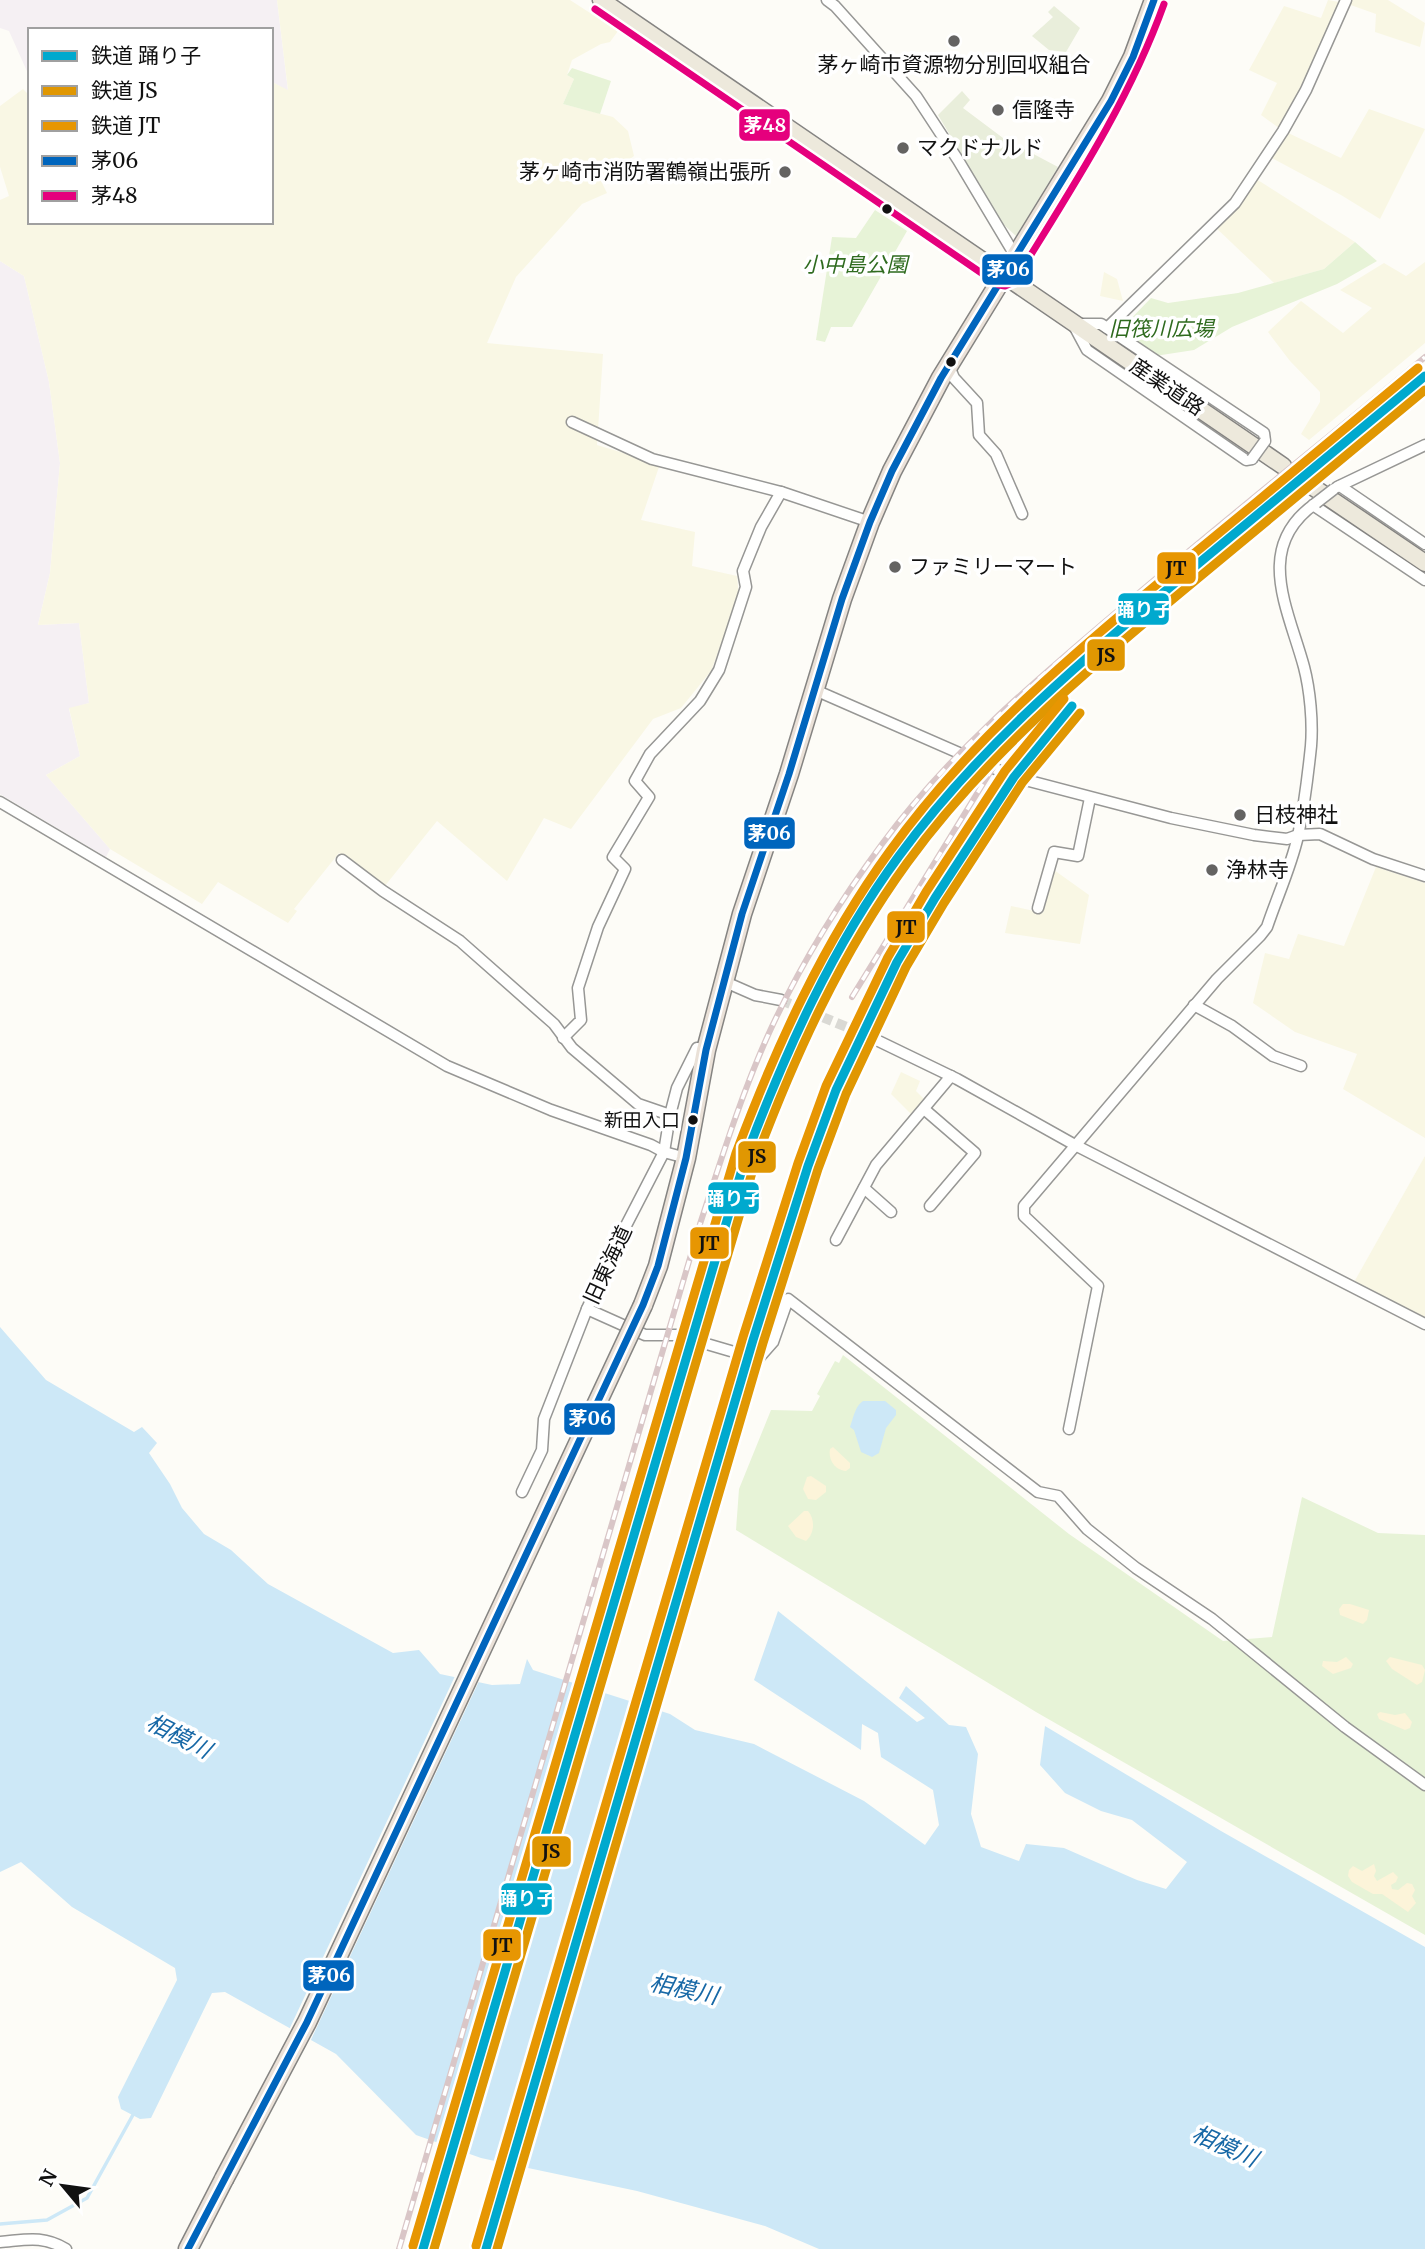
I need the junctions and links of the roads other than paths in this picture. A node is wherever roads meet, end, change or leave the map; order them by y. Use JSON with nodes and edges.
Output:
{"nodes":[{"id":1,"x":601,"y":0,"type":"edge"},
{"id":2,"x":1154,"y":0,"type":"edge"},
{"id":3,"x":1346,"y":0,"type":"edge"},
{"id":4,"x":835,"y":2,"type":"edge"},
{"id":5,"x":1016,"y":258,"type":"junction"},
{"id":6,"x":1005,"y":276,"type":"junction"},
{"id":7,"x":1073,"y":324,"type":"junction"},
{"id":8,"x":1107,"y":328,"type":"junction"},
{"id":9,"x":948,"y":366,"type":"junction"},
{"id":10,"x":572,"y":422,"type":"dead end"},
{"id":11,"x":1425,"y":445,"type":"edge"},
{"id":12,"x":1283,"y":466,"type":"tunnel mouth"},
{"id":13,"x":1310,"y":485,"type":"tunnel mouth"},
{"id":14,"x":1337,"y":487,"type":"junction"},
{"id":15,"x":781,"y":492,"type":"junction"},
{"id":16,"x":1314,"y":504,"type":"junction"},
{"id":17,"x":1022,"y":514,"type":"dead end"},
{"id":18,"x":870,"y":522,"type":"junction"},
{"id":19,"x":1425,"y":544,"type":"edge"},
{"id":20,"x":1425,"y":563,"type":"edge"},
{"id":21,"x":1425,"y":580,"type":"edge"},
{"id":22,"x":815,"y":690,"type":"junction"},
{"id":23,"x":1090,"y":798,"type":"junction"},
{"id":24,"x":0,"y":802,"type":"edge"},
{"id":25,"x":1298,"y":835,"type":"junction"},
{"id":26,"x":342,"y":860,"type":"dead end"},
{"id":27,"x":1425,"y":876,"type":"edge"},
{"id":28,"x":1038,"y":908,"type":"dead end"},
{"id":29,"x":723,"y":981,"type":"junction"},
{"id":30,"x":781,"y":1000,"type":"tunnel mouth"},
{"id":31,"x":1194,"y":1004,"type":"junction"},
{"id":32,"x":866,"y":1035,"type":"tunnel mouth"},
{"id":33,"x":562,"y":1038,"type":"junction"},
{"id":34,"x":706,"y":1050,"type":"junction"},
{"id":35,"x":1301,"y":1066,"type":"dead end"},
{"id":36,"x":951,"y":1076,"type":"junction"},
{"id":37,"x":923,"y":1109,"type":"junction"},
{"id":38,"x":670,"y":1115,"type":"junction"},
{"id":39,"x":1075,"y":1145,"type":"junction"},
{"id":40,"x":664,"y":1152,"type":"junction"},
{"id":41,"x":687,"y":1158,"type":"junction"},
{"id":42,"x":864,"y":1188,"type":"junction"},
{"id":43,"x":930,"y":1206,"type":"dead end"},
{"id":44,"x":891,"y":1212,"type":"dead end"},
{"id":45,"x":836,"y":1240,"type":"dead end"},
{"id":46,"x":587,"y":1309,"type":"junction"},
{"id":47,"x":1425,"y":1324,"type":"edge"},
{"id":48,"x":1069,"y":1429,"type":"dead end"},
{"id":49,"x":523,"y":1492,"type":"dead end"},
{"id":50,"x":1425,"y":1785,"type":"edge"},
{"id":51,"x":0,"y":2242,"type":"edge"},
{"id":52,"x":66,"y":2249,"type":"edge"},
{"id":53,"x":188,"y":2249,"type":"edge"}],
"edges":[{"from":1,"to":6,"type":"main road","name":"産業道路"},
{"from":2,"to":5,"type":"highway"},
{"from":3,"to":8,"type":"street"},
{"from":4,"to":5,"type":"street"},
{"from":5,"to":6,"type":"highway"},
{"from":6,"to":7,"type":"main road","name":"産業道路"},
{"from":6,"to":9,"type":"highway"},
{"from":7,"to":8,"type":"street"},
{"from":7,"to":8,"type":"street","bridge":true},
{"from":7,"to":12,"type":"main road","name":"産業道路"},
{"from":9,"to":17,"type":"street"},
{"from":9,"to":18,"type":"highway"},
{"from":10,"to":15,"type":"street"},
{"from":11,"to":14,"type":"street"},
{"from":13,"to":20,"type":"main road"},
{"from":14,"to":16,"type":"street","bridge":true},
{"from":14,"to":19,"type":"street"},
{"from":15,"to":18,"type":"street"},
{"from":15,"to":33,"type":"street"},
{"from":16,"to":21,"type":"street"},
{"from":16,"to":25,"type":"street"},
{"from":18,"to":22,"type":"highway"},
{"from":22,"to":23,"type":"street"},
{"from":22,"to":29,"type":"highway"},
{"from":23,"to":25,"type":"street"},
{"from":23,"to":28,"type":"street"},
{"from":24,"to":40,"type":"street"},
{"from":25,"to":27,"type":"street"},
{"from":25,"to":31,"type":"street"},
{"from":26,"to":33,"type":"street"},
{"from":29,"to":30,"type":"street"},
{"from":29,"to":34,"type":"highway"},
{"from":31,"to":35,"type":"street"},
{"from":31,"to":39,"type":"street"},
{"from":32,"to":36,"type":"street"},
{"from":33,"to":38,"type":"street"},
{"from":34,"to":38,"type":"street","name":"旧東海道"},
{"from":34,"to":41,"type":"highway"},
{"from":36,"to":37,"type":"street"},
{"from":36,"to":39,"type":"street"},
{"from":37,"to":42,"type":"street"},
{"from":37,"to":43,"type":"street"},
{"from":38,"to":40,"type":"street","name":"旧東海道"},
{"from":39,"to":47,"type":"street"},
{"from":39,"to":48,"type":"street"},
{"from":40,"to":41,"type":"street"},
{"from":40,"to":46,"type":"street","name":"旧東海道"},
{"from":41,"to":53,"type":"highway","bridge":true},
{"from":42,"to":44,"type":"street"},
{"from":42,"to":45,"type":"street"},
{"from":46,"to":49,"type":"street","name":"旧東海道"},
{"from":46,"to":50,"type":"street"},
{"from":51,"to":52,"type":"street"}]}
